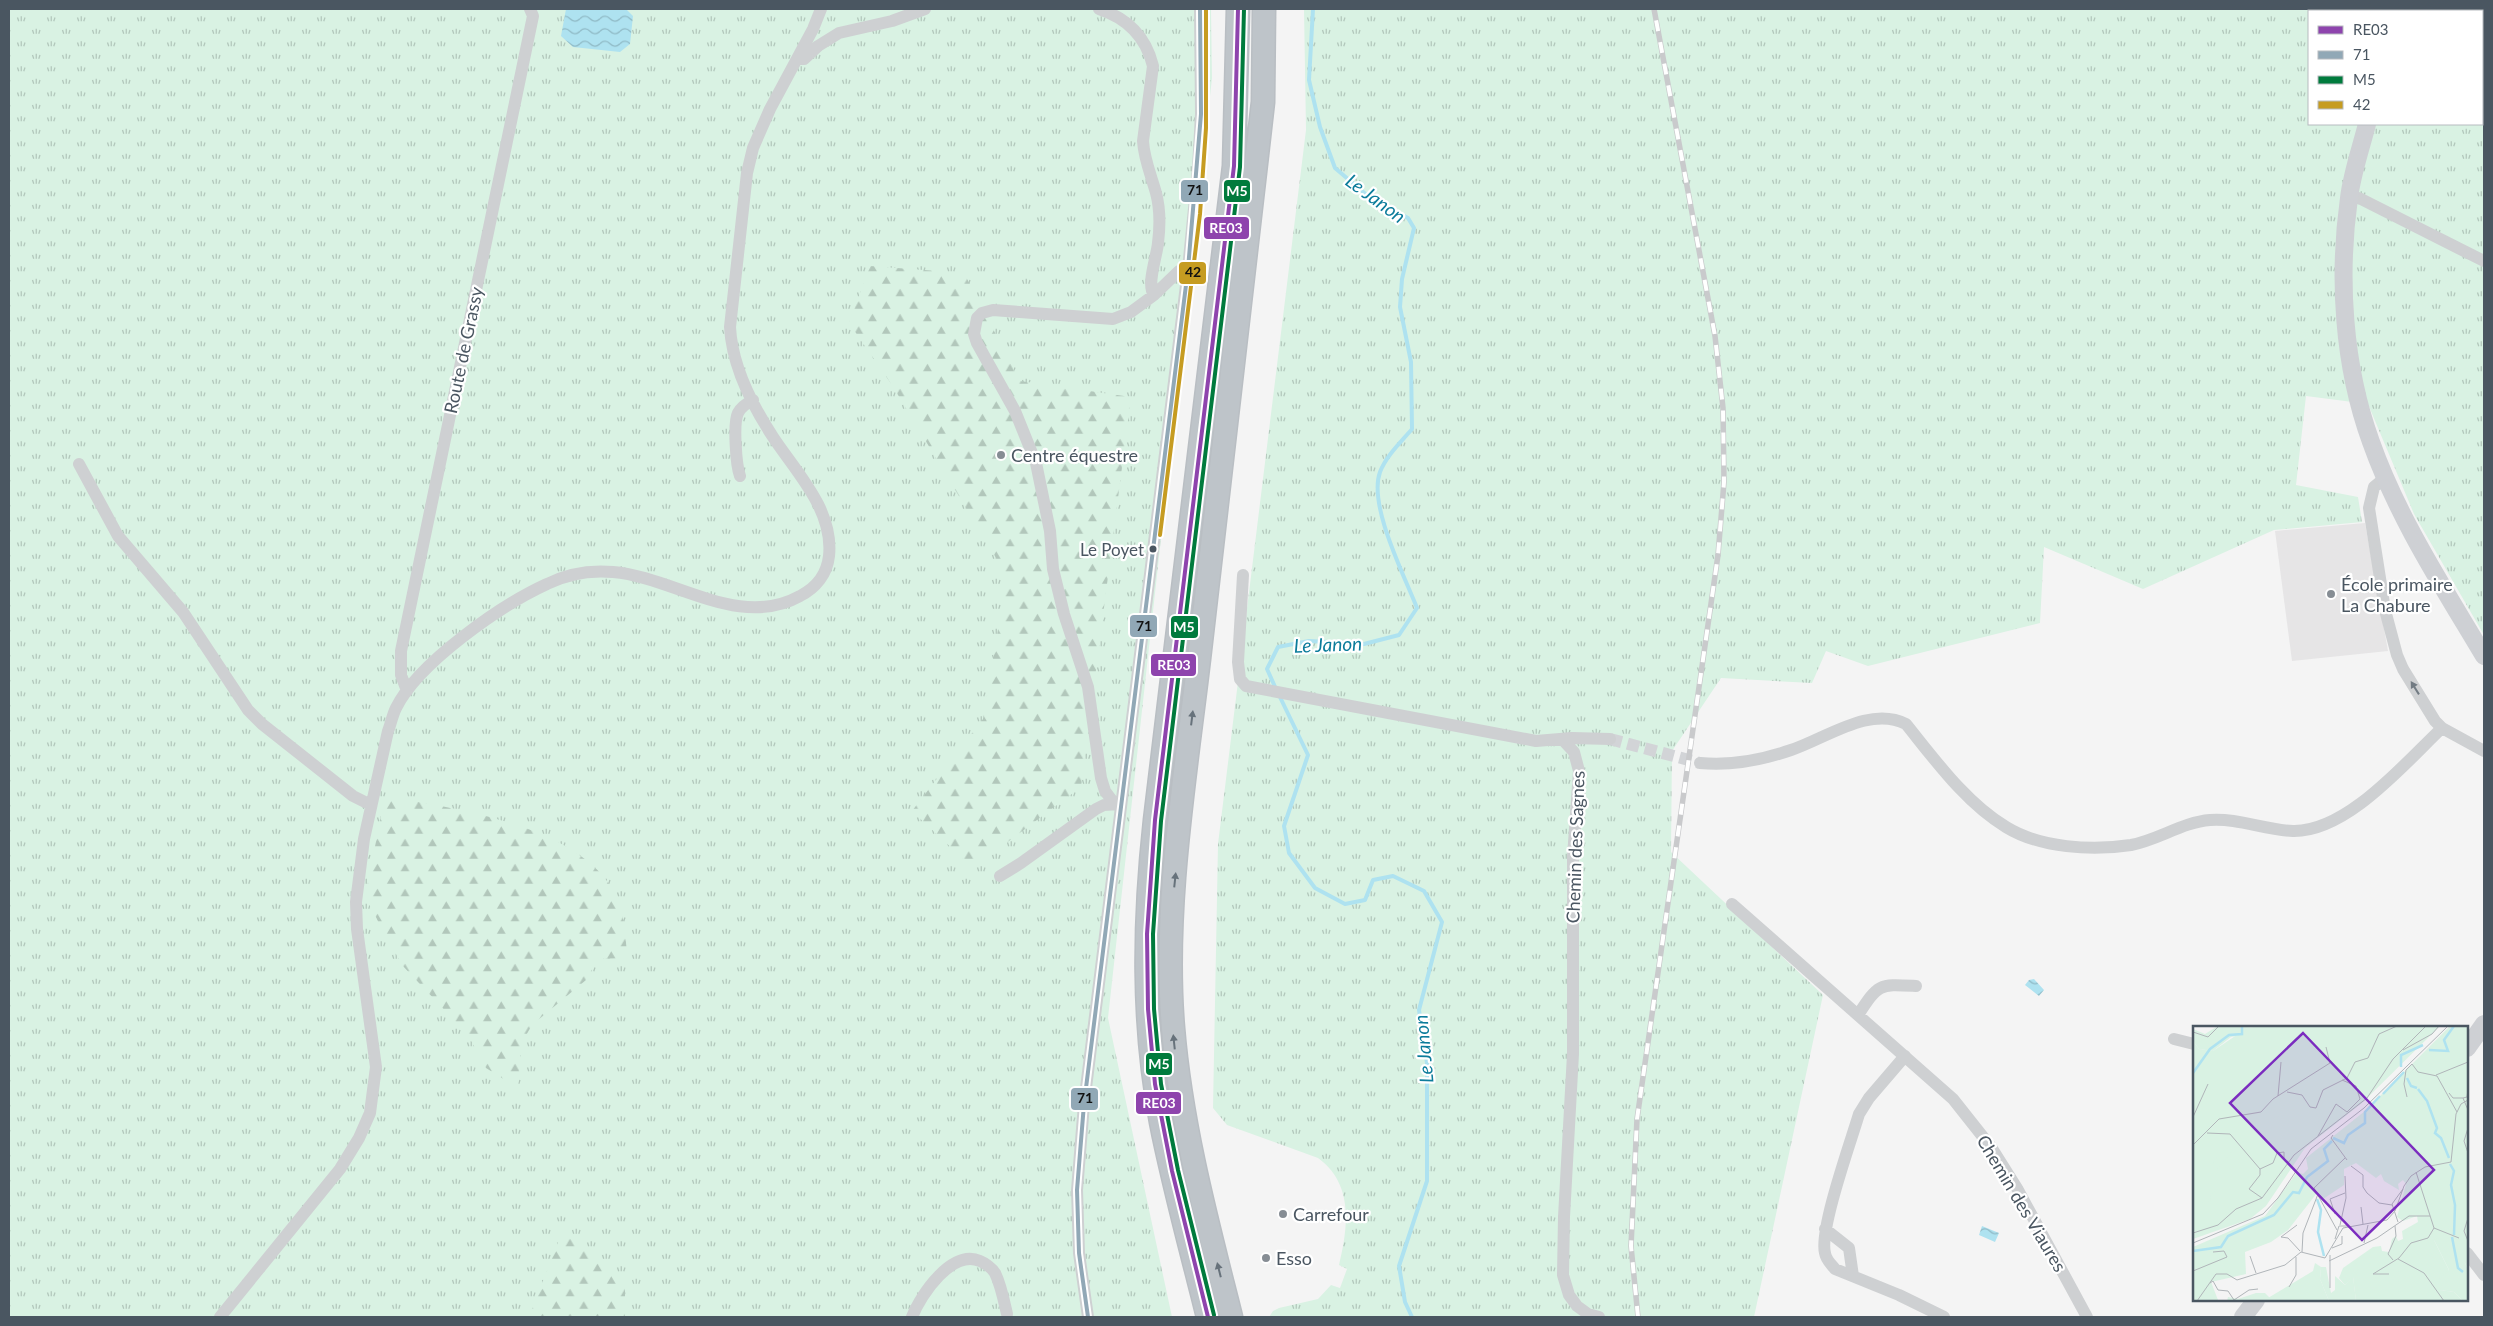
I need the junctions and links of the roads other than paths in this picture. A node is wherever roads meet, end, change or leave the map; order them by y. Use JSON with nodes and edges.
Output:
{"nodes":[{"id":1,"x":530,"y":9,"type":"edge"},
{"id":2,"x":822,"y":9,"type":"edge"},
{"id":3,"x":925,"y":9,"type":"edge"},
{"id":4,"x":1099,"y":9,"type":"edge"},
{"id":5,"x":1200,"y":9,"type":"edge"},
{"id":6,"x":1238,"y":9,"type":"edge"},
{"id":7,"x":1264,"y":9,"type":"edge"},
{"id":8,"x":798,"y":59,"type":"junction"},
{"id":9,"x":2367,"y":125,"type":"edge"},
{"id":10,"x":2350,"y":195,"type":"junction"},
{"id":11,"x":2484,"y":260,"type":"edge"},
{"id":12,"x":1188,"y":269,"type":"junction"},
{"id":13,"x":1154,"y":295,"type":"junction"},
{"id":14,"x":753,"y":400,"type":"junction"},
{"id":15,"x":79,"y":464,"type":"dead end"},
{"id":16,"x":740,"y":476,"type":"dead end"},
{"id":17,"x":2385,"y":478,"type":"junction"},
{"id":18,"x":1242,"y":575,"type":"dead end"},
{"id":19,"x":2484,"y":656,"type":"edge"},
{"id":20,"x":407,"y":691,"type":"junction"},
{"id":21,"x":2442,"y":728,"type":"junction"},
{"id":22,"x":1562,"y":739,"type":"junction"},
{"id":23,"x":1610,"y":739,"type":"tunnel mouth"},
{"id":24,"x":2484,"y":751,"type":"edge"},
{"id":25,"x":1700,"y":763,"type":"tunnel mouth"},
{"id":26,"x":1117,"y":804,"type":"junction"},
{"id":27,"x":371,"y":805,"type":"junction"},
{"id":28,"x":1000,"y":876,"type":"dead end"},
{"id":29,"x":1732,"y":904,"type":"dead end"},
{"id":30,"x":1916,"y":986,"type":"dead end"},
{"id":31,"x":1858,"y":1014,"type":"junction"},
{"id":32,"x":2484,"y":1024,"type":"edge"},
{"id":33,"x":2174,"y":1038,"type":"dead end"},
{"id":34,"x":2193,"y":1044,"type":"edge"},
{"id":35,"x":2468,"y":1047,"type":"edge"},
{"id":36,"x":1905,"y":1056,"type":"junction"},
{"id":37,"x":1825,"y":1229,"type":"junction"},
{"id":38,"x":2468,"y":1255,"type":"edge"},
{"id":39,"x":2484,"y":1275,"type":"edge"},
{"id":40,"x":1854,"y":1276,"type":"junction"},
{"id":41,"x":2255,"y":1301,"type":"edge"},
{"id":42,"x":1007,"y":1314,"type":"dead end"},
{"id":43,"x":1594,"y":1316,"type":"edge"},
{"id":44,"x":220,"y":1317,"type":"edge"},
{"id":45,"x":912,"y":1317,"type":"edge"},
{"id":46,"x":1088,"y":1317,"type":"edge"},
{"id":47,"x":1208,"y":1317,"type":"edge"},
{"id":48,"x":1231,"y":1317,"type":"edge"},
{"id":49,"x":1944,"y":1317,"type":"edge"},
{"id":50,"x":2087,"y":1317,"type":"edge"},
{"id":51,"x":2243,"y":1317,"type":"edge"}],
"edges":[{"from":1,"to":20,"type":"street","name":"Route de Grassy"},
{"from":2,"to":8,"type":"street"},
{"from":3,"to":8,"type":"street"},
{"from":4,"to":13,"type":"street"},
{"from":5,"to":12,"type":"street"},
{"from":6,"to":47,"type":"highway"},
{"from":48,"to":7,"type":"highway","one_way":true},
{"from":8,"to":14,"type":"street"},
{"from":9,"to":10,"type":"main road"},
{"from":10,"to":11,"type":"street"},
{"from":10,"to":17,"type":"main road"},
{"from":12,"to":13,"type":"street"},
{"from":12,"to":26,"type":"street"},
{"from":13,"to":26,"type":"street"},
{"from":14,"to":16,"type":"street"},
{"from":14,"to":20,"type":"street"},
{"from":15,"to":27,"type":"street"},
{"from":17,"to":19,"type":"main road"},
{"from":21,"to":17,"type":"street","one_way":true},
{"from":18,"to":22,"type":"street"},
{"from":20,"to":27,"type":"street"},
{"from":21,"to":24,"type":"street"},
{"from":21,"to":25,"type":"street"},
{"from":22,"to":23,"type":"street"},
{"from":22,"to":43,"type":"street","name":"Chemin des Sagnes"},
{"from":26,"to":28,"type":"street"},
{"from":26,"to":46,"type":"street"},
{"from":27,"to":44,"type":"street"},
{"from":29,"to":31,"type":"street","name":"Chemin des Viaures"},
{"from":30,"to":31,"type":"street"},
{"from":31,"to":36,"type":"street","name":"Chemin des Viaures"},
{"from":32,"to":35,"type":"main road"},
{"from":33,"to":34,"type":"street"},
{"from":36,"to":37,"type":"street"},
{"from":36,"to":50,"type":"street","name":"Chemin des Viaures"},
{"from":37,"to":40,"type":"street"},
{"from":37,"to":40,"type":"street"},
{"from":38,"to":39,"type":"street"},
{"from":40,"to":49,"type":"street"},
{"from":41,"to":51,"type":"main road"},
{"from":42,"to":45,"type":"street"}]}
